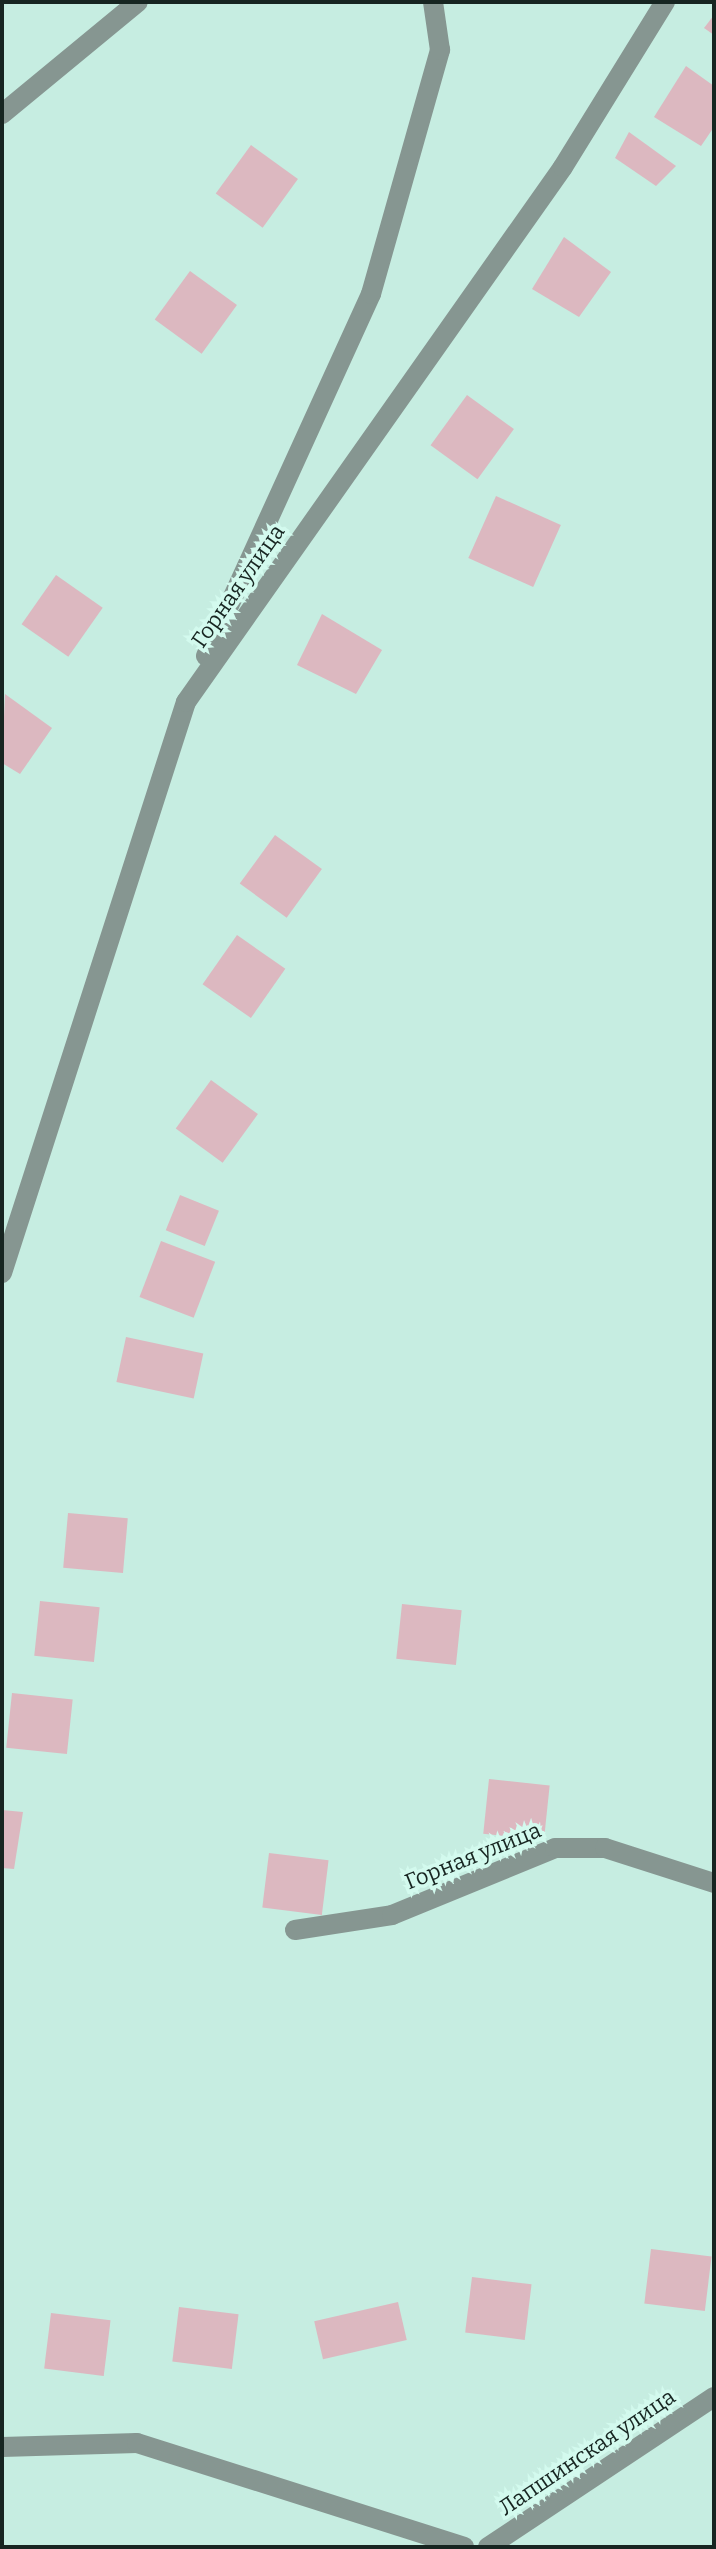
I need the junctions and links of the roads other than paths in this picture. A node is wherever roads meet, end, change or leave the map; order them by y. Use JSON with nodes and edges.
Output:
{"nodes":[{"id":1,"x":138,"y":2,"type":"edge"},
{"id":2,"x":433,"y":2,"type":"edge"},
{"id":3,"x":665,"y":2,"type":"edge"},
{"id":4,"x":2,"y":114,"type":"edge"},
{"id":5,"x":186,"y":702,"type":"junction"},
{"id":6,"x":2,"y":1273,"type":"edge"},
{"id":7,"x":714,"y":1883,"type":"edge"},
{"id":8,"x":295,"y":1930,"type":"dead end"},
{"id":9,"x":714,"y":2397,"type":"edge"},
{"id":10,"x":2,"y":2447,"type":"edge"},
{"id":11,"x":464,"y":2547,"type":"edge"},
{"id":12,"x":488,"y":2547,"type":"edge"}],
"edges":[{"from":1,"to":4,"type":"street"},
{"from":2,"to":5,"type":"street"},
{"from":3,"to":5,"type":"street","name":"Горная улица"},
{"from":5,"to":6,"type":"street","name":"Горная улица"},
{"from":7,"to":8,"type":"street","name":"Горная улица"},
{"from":9,"to":12,"type":"street","name":"Лапшинская улица"},
{"from":10,"to":11,"type":"street"}]}
